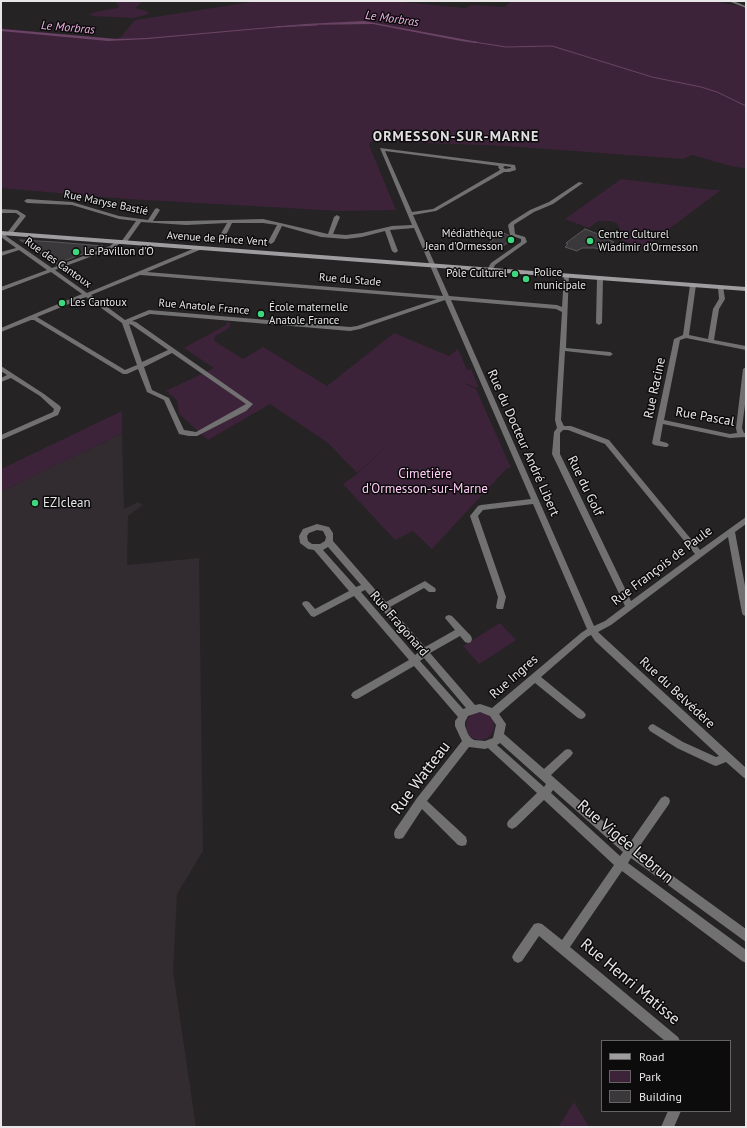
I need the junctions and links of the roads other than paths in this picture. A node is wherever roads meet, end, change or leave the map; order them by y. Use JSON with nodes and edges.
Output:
{"nodes":[{"id":1,"x":730,"y":1,"type":"edge"},
{"id":2,"x":746,"y":7,"type":"edge"},
{"id":3,"x":580,"y":183,"type":"dead end"},
{"id":4,"x":26,"y":201,"type":"dead end"},
{"id":5,"x":157,"y":210,"type":"dead end"},
{"id":6,"x":1,"y":211,"type":"edge"},
{"id":7,"x":410,"y":214,"type":"junction"},
{"id":8,"x":337,"y":217,"type":"dead end"},
{"id":9,"x":139,"y":221,"type":"junction"},
{"id":10,"x":230,"y":221,"type":"junction"},
{"id":11,"x":149,"y":222,"type":"junction"},
{"id":12,"x":280,"y":224,"type":"junction"},
{"id":13,"x":415,"y":226,"type":"junction"},
{"id":14,"x":386,"y":229,"type":"junction"},
{"id":15,"x":5,"y":233,"type":"edge"},
{"id":16,"x":330,"y":236,"type":"junction"},
{"id":17,"x":222,"y":237,"type":"dead end"},
{"id":18,"x":121,"y":242,"type":"junction"},
{"id":19,"x":271,"y":242,"type":"dead end"},
{"id":20,"x":20,"y":248,"type":"junction"},
{"id":21,"x":200,"y":248,"type":"junction"},
{"id":22,"x":395,"y":251,"type":"dead end"},
{"id":23,"x":1,"y":254,"type":"edge"},
{"id":24,"x":432,"y":265,"type":"junction"},
{"id":25,"x":51,"y":270,"type":"junction"},
{"id":26,"x":490,"y":270,"type":"junction"},
{"id":27,"x":141,"y":273,"type":"junction"},
{"id":28,"x":567,"y":276,"type":"junction"},
{"id":29,"x":600,"y":278,"type":"junction"},
{"id":30,"x":693,"y":285,"type":"junction"},
{"id":31,"x":721,"y":287,"type":"junction"},
{"id":32,"x":1,"y":289,"type":"edge"},
{"id":33,"x":746,"y":289,"type":"edge"},
{"id":34,"x":87,"y":295,"type":"junction"},
{"id":35,"x":446,"y":298,"type":"junction"},
{"id":36,"x":565,"y":307,"type":"junction"},
{"id":37,"x":32,"y":318,"type":"junction"},
{"id":38,"x":125,"y":322,"type":"junction"},
{"id":39,"x":599,"y":323,"type":"dead end"},
{"id":40,"x":1,"y":330,"type":"edge"},
{"id":41,"x":686,"y":336,"type":"junction"},
{"id":42,"x":711,"y":342,"type":"junction"},
{"id":43,"x":746,"y":348,"type":"edge"},
{"id":44,"x":562,"y":349,"type":"junction"},
{"id":45,"x":173,"y":350,"type":"junction"},
{"id":46,"x":610,"y":354,"type":"dead end"},
{"id":47,"x":141,"y":365,"type":"junction"},
{"id":48,"x":1,"y":368,"type":"edge"},
{"id":49,"x":746,"y":369,"type":"edge"},
{"id":50,"x":12,"y":375,"type":"junction"},
{"id":51,"x":1,"y":380,"type":"edge"},
{"id":52,"x":660,"y":421,"type":"junction"},
{"id":53,"x":562,"y":428,"type":"junction"},
{"id":54,"x":743,"y":435,"type":"edge"},
{"id":55,"x":1,"y":438,"type":"edge"},
{"id":56,"x":665,"y":445,"type":"dead end"},
{"id":57,"x":536,"y":501,"type":"junction"},
{"id":58,"x":746,"y":520,"type":"edge"},
{"id":59,"x":731,"y":531,"type":"junction"},
{"id":60,"x":329,"y":542,"type":"junction"},
{"id":61,"x":317,"y":548,"type":"junction"},
{"id":62,"x":700,"y":555,"type":"junction"},
{"id":63,"x":367,"y":585,"type":"junction"},
{"id":64,"x":432,"y":590,"type":"dead end"},
{"id":65,"x":355,"y":592,"type":"junction"},
{"id":66,"x":306,"y":604,"type":"dead end"},
{"id":67,"x":385,"y":606,"type":"junction"},
{"id":68,"x":500,"y":607,"type":"dead end"},
{"id":69,"x":630,"y":607,"type":"junction"},
{"id":70,"x":746,"y":613,"type":"edge"},
{"id":71,"x":449,"y":618,"type":"dead end"},
{"id":72,"x":592,"y":630,"type":"junction"},
{"id":73,"x":461,"y":631,"type":"junction"},
{"id":74,"x":468,"y":639,"type":"dead end"},
{"id":75,"x":425,"y":652,"type":"junction"},
{"id":76,"x":414,"y":661,"type":"junction"},
{"id":77,"x":553,"y":661,"type":"joint"},
{"id":78,"x":535,"y":678,"type":"junction"},
{"id":79,"x":356,"y":695,"type":"dead end"},
{"id":80,"x":473,"y":709,"type":"junction"},
{"id":81,"x":493,"y":713,"type":"junction"},
{"id":82,"x":581,"y":715,"type":"dead end"},
{"id":83,"x":462,"y":716,"type":"junction"},
{"id":84,"x":653,"y":728,"type":"dead end"},
{"id":85,"x":499,"y":736,"type":"junction"},
{"id":86,"x":468,"y":741,"type":"junction"},
{"id":87,"x":490,"y":744,"type":"junction"},
{"id":88,"x":568,"y":753,"type":"dead end"},
{"id":89,"x":727,"y":757,"type":"junction"},
{"id":90,"x":746,"y":774,"type":"edge"},
{"id":91,"x":544,"y":775,"type":"junction"},
{"id":92,"x":554,"y":783,"type":"junction"},
{"id":93,"x":543,"y":793,"type":"junction"},
{"id":94,"x":421,"y":801,"type":"junction"},
{"id":95,"x":665,"y":801,"type":"dead end"},
{"id":96,"x":512,"y":824,"type":"dead end"},
{"id":97,"x":399,"y":834,"type":"dead end"},
{"id":98,"x":462,"y":841,"type":"dead end"},
{"id":99,"x":630,"y":851,"type":"junction"},
{"id":100,"x":621,"y":864,"type":"junction"},
{"id":101,"x":746,"y":936,"type":"edge"},
{"id":102,"x":563,"y":948,"type":"junction"},
{"id":103,"x":746,"y":957,"type":"edge"},
{"id":104,"x":518,"y":958,"type":"dead end"},
{"id":105,"x":673,"y":1040,"type":"edge"},
{"id":106,"x":674,"y":1112,"type":"edge"},
{"id":107,"x":667,"y":1127,"type":"edge"}],
"edges":[{"from":1,"to":2,"type":"street"},
{"from":3,"to":26,"type":"street"},
{"from":4,"to":9,"type":"street","name":"Rue Maryse Bastié"},
{"from":5,"to":11,"type":"street"},
{"from":6,"to":15,"type":"street"},
{"from":7,"to":7,"type":"street","name":"Rue du Docteur André Libert"},
{"from":7,"to":13,"type":"street","name":"Rue du Docteur André Libert"},
{"from":8,"to":16,"type":"street"},
{"from":9,"to":11,"type":"street","name":"Rue Maryse Bastié"},
{"from":9,"to":18,"type":"street"},
{"from":10,"to":11,"type":"street","name":"Rue Maryse Bastié"},
{"from":10,"to":12,"type":"street","name":"Rue Maryse Bastié"},
{"from":10,"to":17,"type":"street"},
{"from":12,"to":16,"type":"street","name":"Rue Maryse Bastié"},
{"from":12,"to":19,"type":"street"},
{"from":13,"to":14,"type":"street","name":"Rue Maryse Bastié"},
{"from":13,"to":24,"type":"street","name":"Rue du Docteur André Libert"},
{"from":14,"to":16,"type":"street","name":"Rue Maryse Bastié"},
{"from":14,"to":22,"type":"street"},
{"from":15,"to":18,"type":"main road","name":"Avenue de Pince Vent"},
{"from":15,"to":20,"type":"street","name":"Rue des Cantoux"},
{"from":18,"to":21,"type":"main road","name":"Avenue de Pince Vent"},
{"from":18,"to":25,"type":"street"},
{"from":20,"to":23,"type":"street"},
{"from":20,"to":25,"type":"street","name":"Rue des Cantoux"},
{"from":21,"to":24,"type":"main road","name":"Avenue de Pince Vent"},
{"from":21,"to":27,"type":"street"},
{"from":24,"to":26,"type":"main road","name":"Avenue de Pince Vent"},
{"from":24,"to":35,"type":"street","name":"Rue du Docteur André Libert"},
{"from":25,"to":32,"type":"street"},
{"from":25,"to":34,"type":"street","name":"Rue des Cantoux"},
{"from":26,"to":28,"type":"main road","name":"Avenue de Pince Vent"},
{"from":27,"to":34,"type":"street"},
{"from":27,"to":35,"type":"street","name":"Rue du Stade"},
{"from":28,"to":29,"type":"main road","name":"Avenue de Pince Vent"},
{"from":28,"to":36,"type":"street","name":"Rue du Golf"},
{"from":29,"to":30,"type":"main road","name":"Avenue de Pince Vent"},
{"from":29,"to":39,"type":"street"},
{"from":30,"to":31,"type":"main road","name":"Avenue de Pince Vent"},
{"from":30,"to":41,"type":"street"},
{"from":31,"to":33,"type":"main road","name":"Avenue de Pince Vent"},
{"from":31,"to":42,"type":"street"},
{"from":34,"to":37,"type":"street"},
{"from":34,"to":38,"type":"street","name":"Rue des Cantoux"},
{"from":35,"to":36,"type":"street","name":"Rue du Stade"},
{"from":35,"to":38,"type":"street","name":"Rue Anatole France"},
{"from":35,"to":57,"type":"street","name":"Rue du Docteur André Libert"},
{"from":36,"to":44,"type":"street","name":"Rue du Golf"},
{"from":37,"to":40,"type":"street"},
{"from":37,"to":47,"type":"street"},
{"from":38,"to":45,"type":"street","name":"Rue des Cantoux"},
{"from":38,"to":47,"type":"street"},
{"from":41,"to":42,"type":"street"},
{"from":41,"to":52,"type":"street","name":"Rue Racine"},
{"from":42,"to":43,"type":"street"},
{"from":44,"to":46,"type":"street"},
{"from":44,"to":53,"type":"street","name":"Rue du Golf"},
{"from":45,"to":47,"type":"street"},
{"from":45,"to":47,"type":"street","name":"Rue des Cantoux"},
{"from":48,"to":50,"type":"street"},
{"from":49,"to":54,"type":"street"},
{"from":50,"to":51,"type":"street"},
{"from":50,"to":55,"type":"street"},
{"from":52,"to":54,"type":"street","name":"Rue Pascal"},
{"from":52,"to":56,"type":"street","name":"Rue Racine"},
{"from":53,"to":62,"type":"street"},
{"from":53,"to":69,"type":"street","name":"Rue du Golf"},
{"from":57,"to":68,"type":"street"},
{"from":57,"to":72,"type":"street","name":"Rue du Docteur André Libert"},
{"from":58,"to":59,"type":"street","name":"Rue François de Paule"},
{"from":59,"to":62,"type":"street","name":"Rue François de Paule"},
{"from":59,"to":70,"type":"street"},
{"from":60,"to":61,"type":"street"},
{"from":60,"to":61,"type":"street","name":"Rue Fragonard"},
{"from":60,"to":63,"type":"street","name":"Rue Fragonard"},
{"from":61,"to":65,"type":"street","name":"Rue Fragonard"},
{"from":62,"to":69,"type":"street","name":"Rue François de Paule"},
{"from":63,"to":65,"type":"street"},
{"from":63,"to":67,"type":"street","name":"Rue Fragonard"},
{"from":64,"to":67,"type":"street"},
{"from":65,"to":66,"type":"street"},
{"from":65,"to":76,"type":"street","name":"Rue Fragonard"},
{"from":67,"to":75,"type":"street","name":"Rue Fragonard"},
{"from":69,"to":72,"type":"street","name":"Rue François de Paule"},
{"from":71,"to":73,"type":"street"},
{"from":72,"to":77,"type":"street","name":"Rue François de Paule"},
{"from":72,"to":89,"type":"street","name":"Rue du Belvédère"},
{"from":73,"to":74,"type":"street"},
{"from":73,"to":75,"type":"street"},
{"from":75,"to":76,"type":"street"},
{"from":75,"to":80,"type":"street","name":"Rue Fragonard"},
{"from":76,"to":79,"type":"street"},
{"from":76,"to":83,"type":"street","name":"Rue Fragonard"},
{"from":77,"to":78,"type":"street","name":"Rue Ingres"},
{"from":78,"to":81,"type":"street","name":"Rue Ingres"},
{"from":78,"to":82,"type":"street"},
{"from":80,"to":81,"type":"street"},
{"from":80,"to":83,"type":"street"},
{"from":81,"to":85,"type":"street"},
{"from":83,"to":86,"type":"street"},
{"from":84,"to":89,"type":"street"},
{"from":85,"to":87,"type":"street"},
{"from":85,"to":91,"type":"street","name":"Rue Vigée Lebrun"},
{"from":86,"to":87,"type":"street"},
{"from":86,"to":94,"type":"street","name":"Rue Watteau"},
{"from":87,"to":93,"type":"street","name":"Rue Vigée Lebrun"},
{"from":88,"to":91,"type":"street"},
{"from":89,"to":90,"type":"street","name":"Rue du Belvédère"},
{"from":91,"to":92,"type":"street","name":"Rue Vigée Lebrun"},
{"from":92,"to":93,"type":"street"},
{"from":92,"to":99,"type":"street","name":"Rue Vigée Lebrun"},
{"from":93,"to":96,"type":"street"},
{"from":93,"to":100,"type":"street","name":"Rue Vigée Lebrun"},
{"from":94,"to":97,"type":"street","name":"Rue Watteau"},
{"from":94,"to":98,"type":"street"},
{"from":95,"to":99,"type":"street","name":"Rue Henri Matisse"},
{"from":99,"to":100,"type":"street","name":"Rue Henri Matisse"},
{"from":99,"to":101,"type":"street","name":"Rue Vigée Lebrun"},
{"from":100,"to":102,"type":"street","name":"Rue Henri Matisse"},
{"from":100,"to":103,"type":"street","name":"Rue Vigée Lebrun"},
{"from":102,"to":104,"type":"street"},
{"from":102,"to":105,"type":"street","name":"Rue Henri Matisse"},
{"from":106,"to":107,"type":"street"}]}
